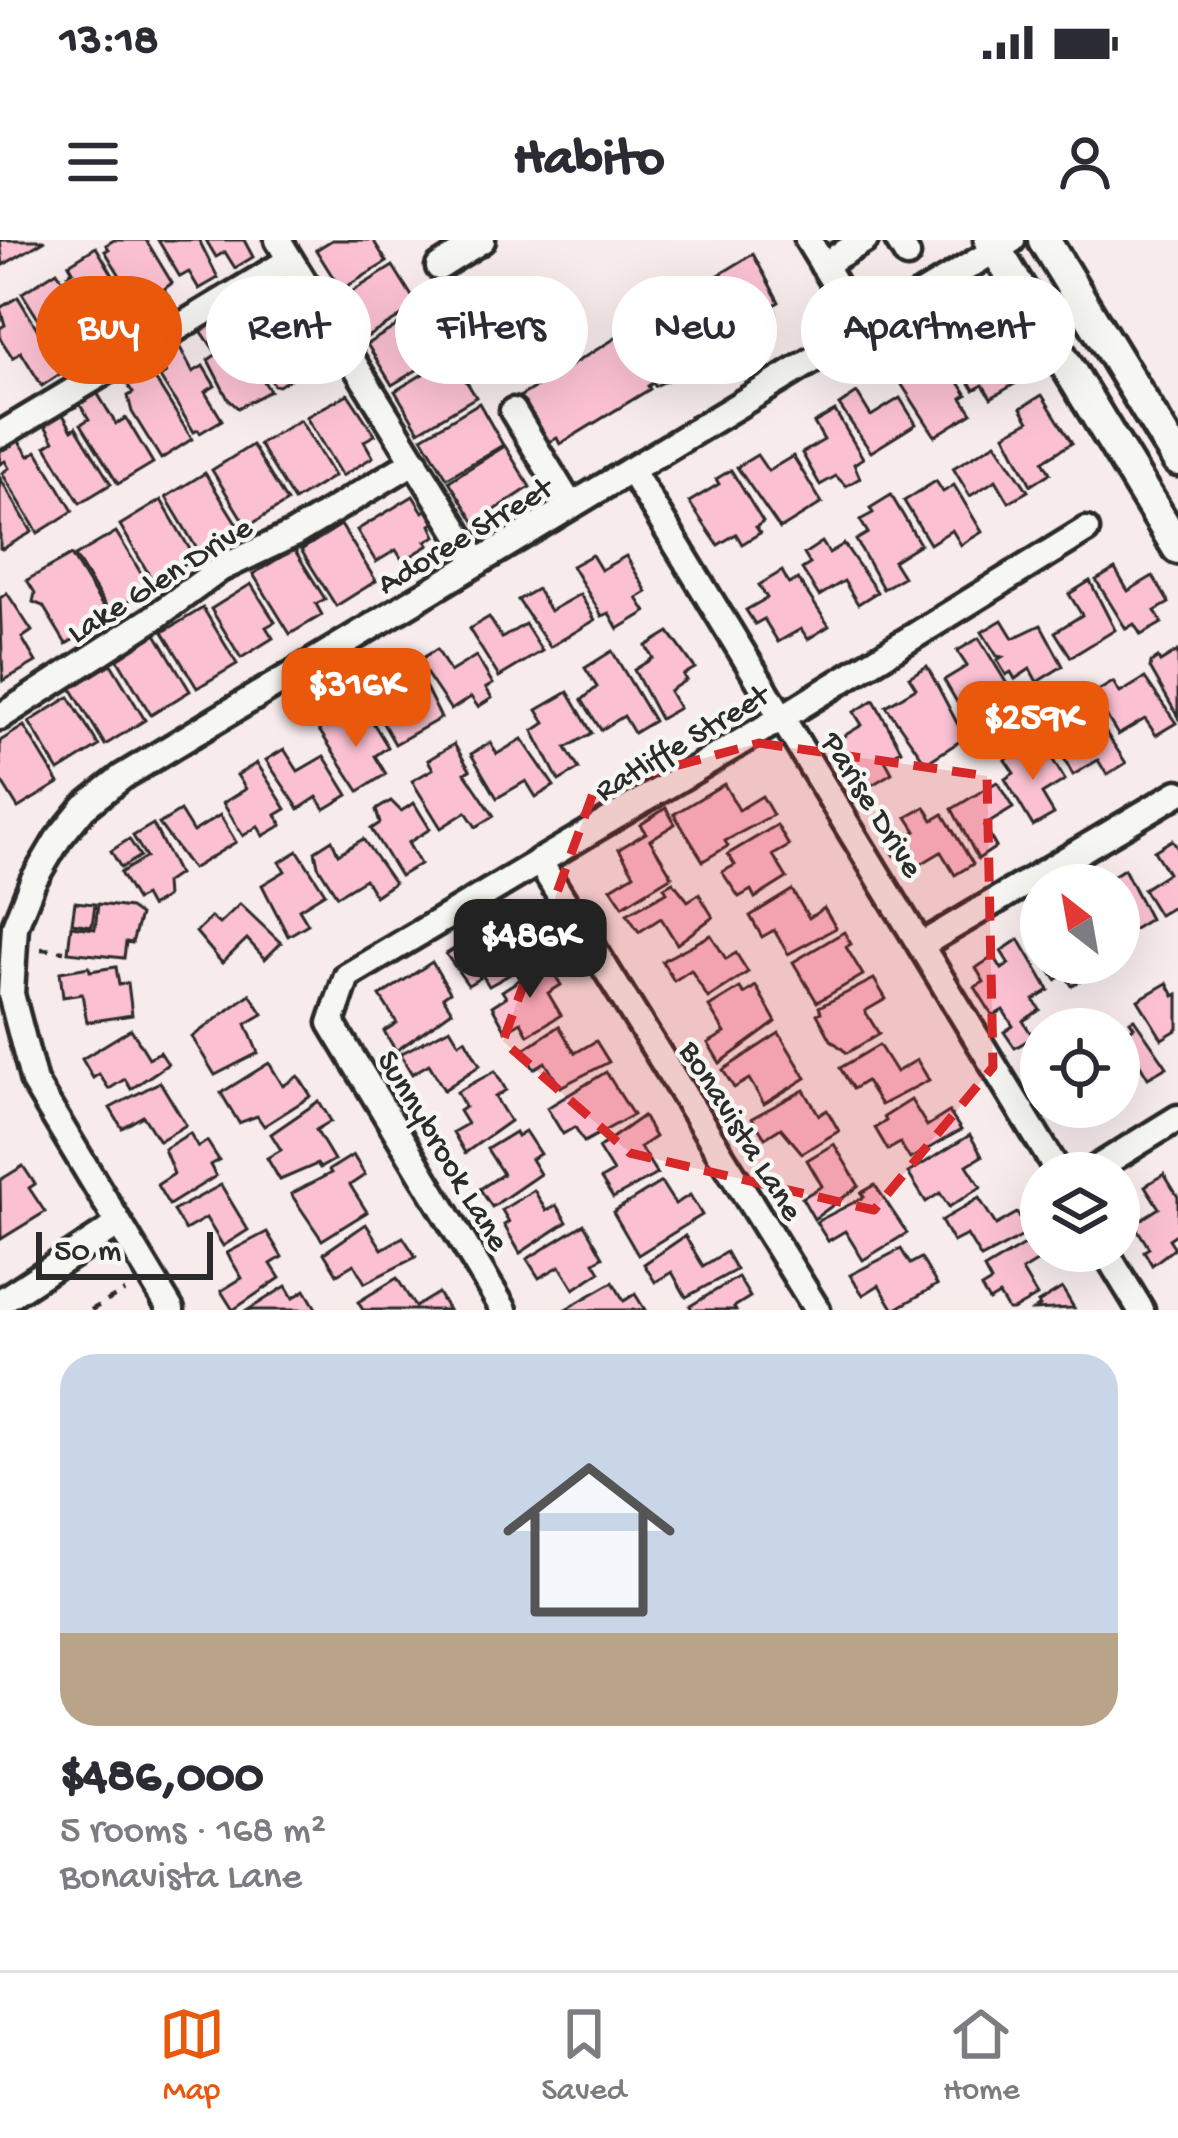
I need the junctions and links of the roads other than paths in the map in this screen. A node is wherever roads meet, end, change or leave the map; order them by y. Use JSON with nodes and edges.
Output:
{"nodes":[{"id":1,"x":482,"y":240,"type":"edge"},
{"id":2,"x":808,"y":240,"type":"edge"},
{"id":3,"x":865,"y":240,"type":"edge"},
{"id":4,"x":1044,"y":240,"type":"edge"},
{"id":5,"x":999,"y":243,"type":"edge"},
{"id":6,"x":284,"y":250,"type":"edge"},
{"id":7,"x":824,"y":265,"type":"junction"},
{"id":8,"x":439,"y":267,"type":"dead end"},
{"id":9,"x":831,"y":276,"type":"edge"},
{"id":10,"x":947,"y":276,"type":"edge"},
{"id":11,"x":801,"y":368,"type":"edge"},
{"id":12,"x":513,"y":411,"type":"dead end"},
{"id":13,"x":0,"y":435,"type":"edge"},
{"id":14,"x":1178,"y":460,"type":"edge"},
{"id":15,"x":415,"y":461,"type":"junction"},
{"id":16,"x":632,"y":470,"type":"junction"},
{"id":17,"x":571,"y":506,"type":"junction"},
{"id":18,"x":1086,"y":530,"type":"dead end"},
{"id":19,"x":1178,"y":548,"type":"edge"},
{"id":20,"x":477,"y":563,"type":"junction"},
{"id":21,"x":0,"y":717,"type":"edge"},
{"id":22,"x":784,"y":717,"type":"junction"},
{"id":23,"x":1178,"y":793,"type":"edge"},
{"id":24,"x":539,"y":861,"type":"junction"},
{"id":25,"x":8,"y":925,"type":"edge"},
{"id":26,"x":923,"y":944,"type":"junction"},
{"id":27,"x":331,"y":1023,"type":"joint"},
{"id":28,"x":1178,"y":1118,"type":"edge"},
{"id":29,"x":1047,"y":1152,"type":"edge"},
{"id":30,"x":1123,"y":1152,"type":"edge"},
{"id":31,"x":118,"y":1224,"type":"junction"},
{"id":32,"x":1118,"y":1272,"type":"edge"},
{"id":33,"x":0,"y":1302,"type":"edge"},
{"id":34,"x":171,"y":1310,"type":"edge"},
{"id":35,"x":504,"y":1310,"type":"edge"},
{"id":36,"x":817,"y":1310,"type":"edge"},
{"id":37,"x":1141,"y":1310,"type":"edge"}],
"edges":[{"from":1,"to":8,"type":"street"},
{"from":2,"to":7,"type":"street"},
{"from":3,"to":7,"type":"street"},
{"from":4,"to":14,"type":"main road"},
{"from":5,"to":10,"type":"street","name":"Adoree Street"},
{"from":5,"to":19,"type":"main road"},
{"from":6,"to":13,"type":"street"},
{"from":6,"to":15,"type":"street"},
{"from":7,"to":9,"type":"street"},
{"from":11,"to":16,"type":"street","name":"Adoree Street"},
{"from":12,"to":17,"type":"street"},
{"from":15,"to":20,"type":"street"},
{"from":15,"to":21,"type":"street","name":"Lake Glen Drive"},
{"from":16,"to":17,"type":"street","name":"Adoree Street"},
{"from":16,"to":22,"type":"street","name":"Parise Drive"},
{"from":17,"to":20,"type":"street","name":"Adoree Street"},
{"from":18,"to":22,"type":"street","name":"Ratliffe Street"},
{"from":20,"to":25,"type":"street","name":"Adoree Street"},
{"from":22,"to":24,"type":"street","name":"Ratliffe Street"},
{"from":22,"to":26,"type":"street","name":"Parise Drive"},
{"from":23,"to":26,"type":"street"},
{"from":24,"to":27,"type":"street","name":"Ratliffe Street"},
{"from":24,"to":36,"type":"street","name":"Bonavista Lane"},
{"from":25,"to":31,"type":"street","name":"Adoree Street"},
{"from":26,"to":29,"type":"street","name":"Parise Drive"},
{"from":27,"to":35,"type":"street","name":"Sunnybrook Lane"},
{"from":28,"to":30,"type":"street"},
{"from":31,"to":33,"type":"street"},
{"from":31,"to":34,"type":"street","name":"Adoree Street"},
{"from":32,"to":37,"type":"street"}]}
